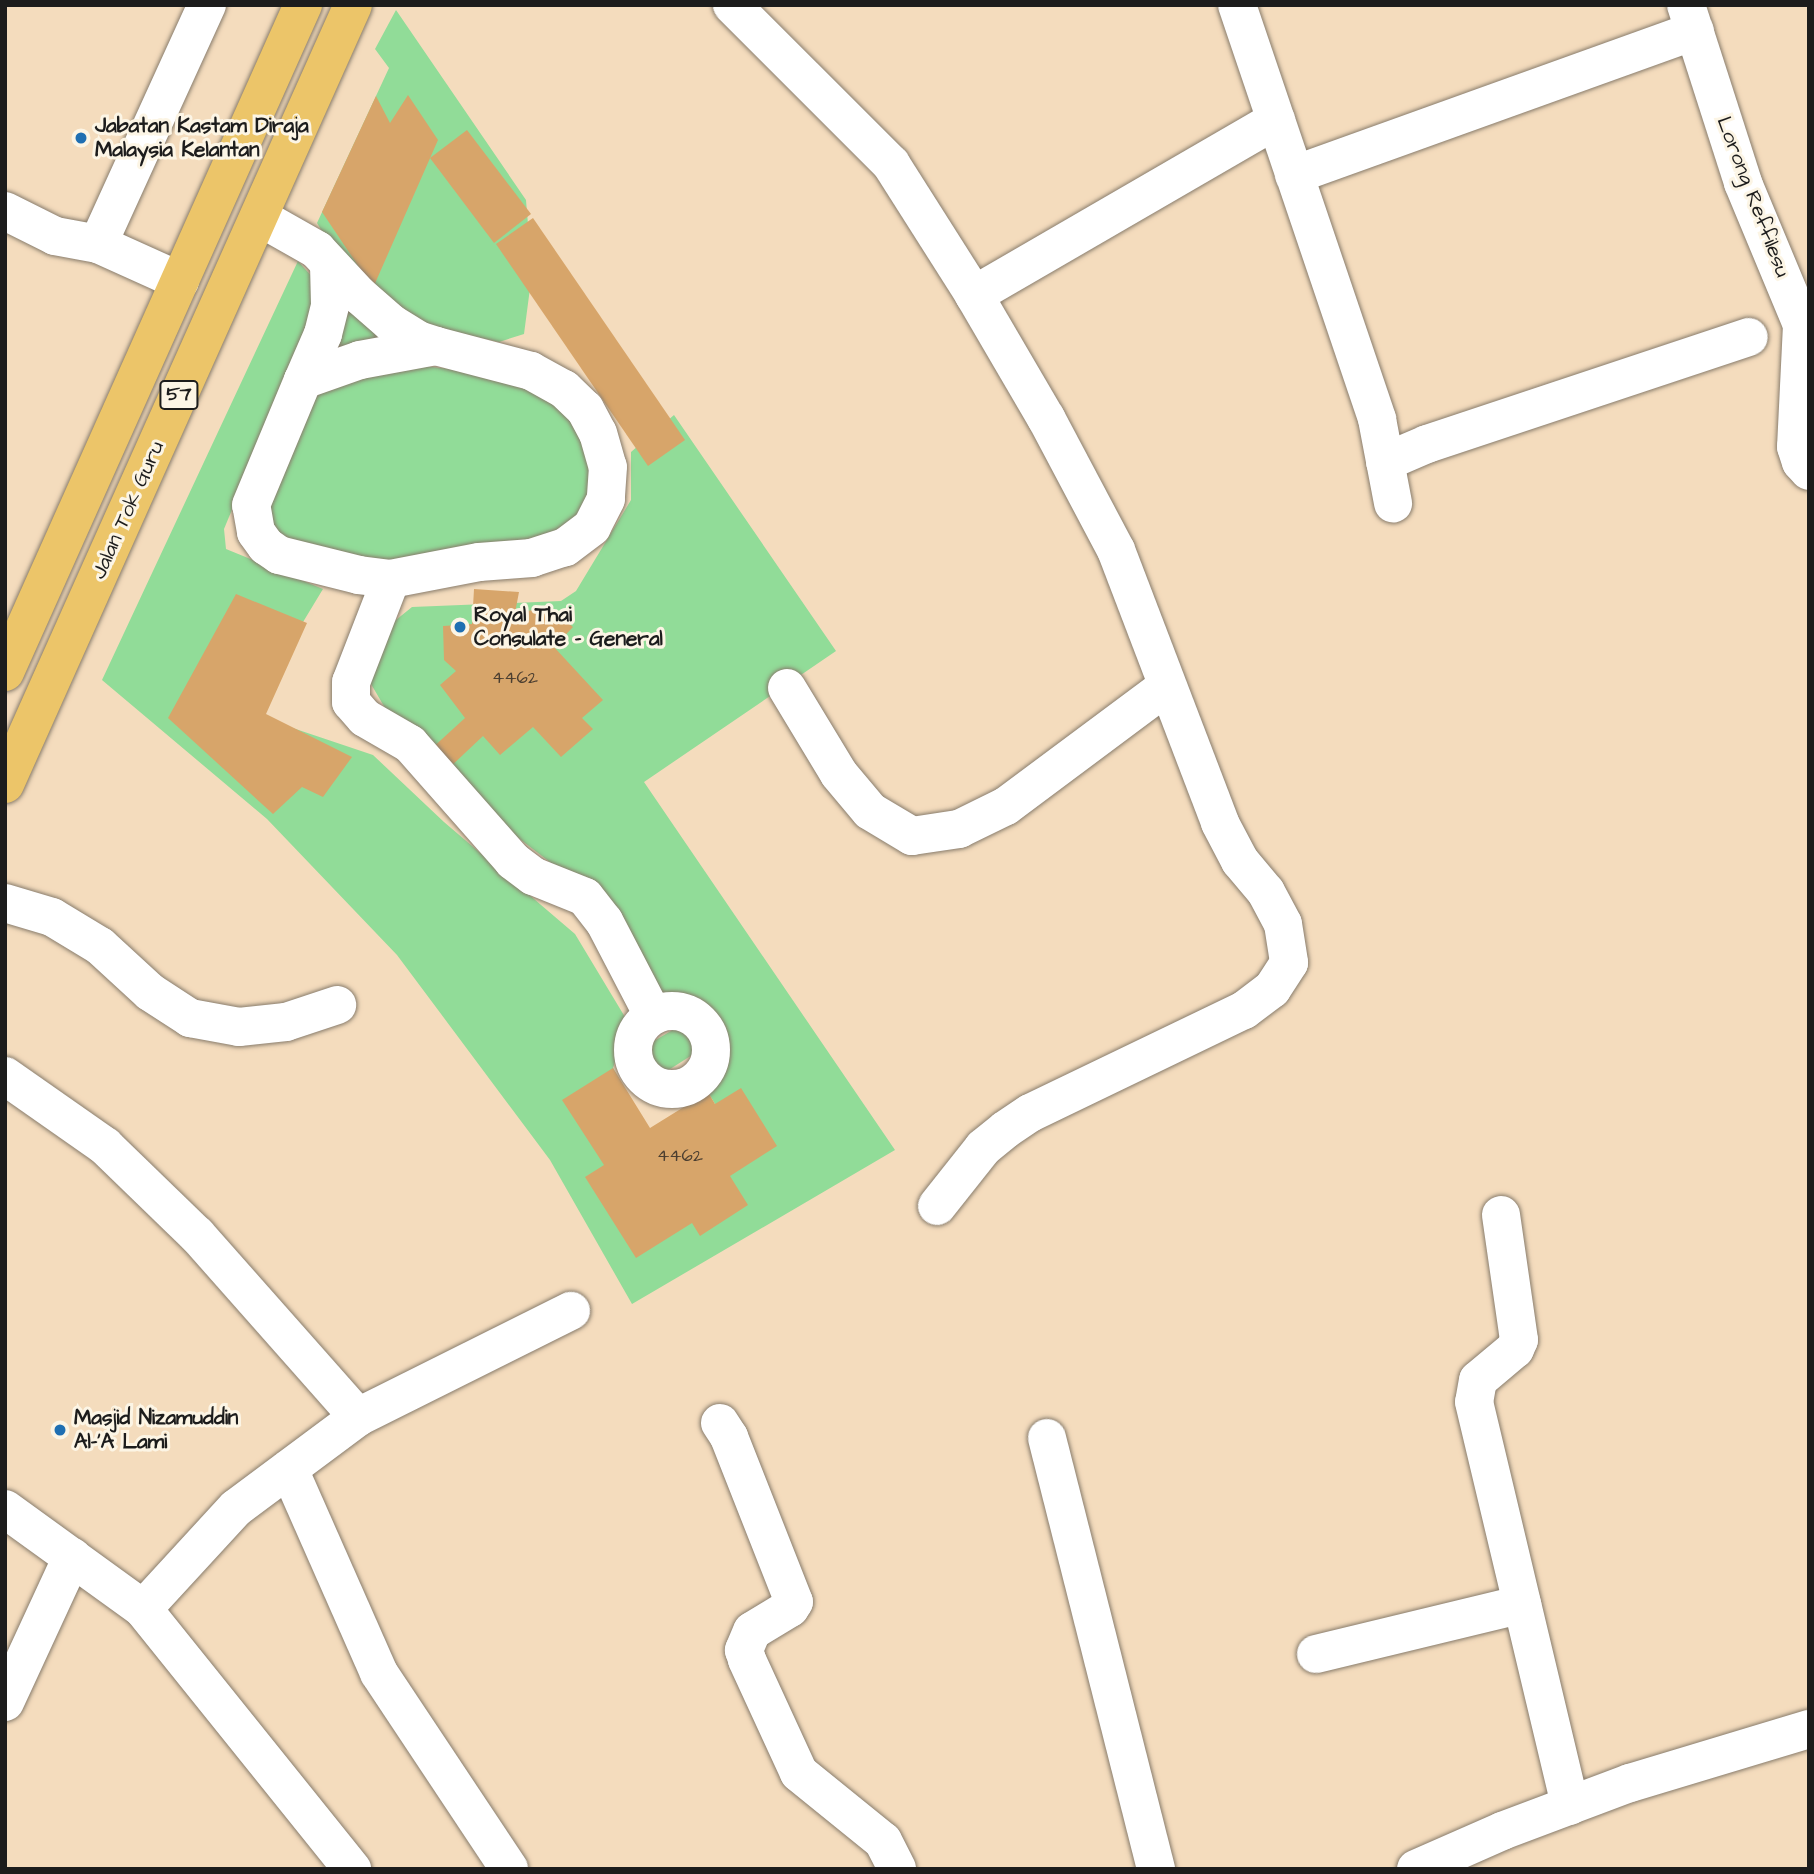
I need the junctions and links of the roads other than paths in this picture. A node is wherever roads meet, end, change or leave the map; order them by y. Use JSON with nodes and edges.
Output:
{"nodes":[{"id":1,"x":207,"y":5,"type":"edge"},
{"id":2,"x":303,"y":5,"type":"edge"},
{"id":3,"x":354,"y":5,"type":"edge"},
{"id":4,"x":732,"y":5,"type":"edge"},
{"id":5,"x":1237,"y":5,"type":"edge"},
{"id":6,"x":1690,"y":18,"type":"edge"},
{"id":7,"x":1276,"y":120,"type":"junction"},
{"id":8,"x":1294,"y":175,"type":"junction"},
{"id":9,"x":5,"y":211,"type":"edge"},
{"id":10,"x":259,"y":217,"type":"junction"},
{"id":11,"x":98,"y":244,"type":"junction"},
{"id":12,"x":329,"y":265,"type":"junction"},
{"id":13,"x":180,"y":281,"type":"junction"},
{"id":14,"x":974,"y":295,"type":"junction"},
{"id":15,"x":1749,"y":337,"type":"dead end"},
{"id":16,"x":436,"y":346,"type":"junction"},
{"id":17,"x":303,"y":380,"type":"junction"},
{"id":18,"x":1385,"y":462,"type":"junction"},
{"id":19,"x":1809,"y":471,"type":"edge"},
{"id":20,"x":1393,"y":503,"type":"dead end"},
{"id":21,"x":391,"y":579,"type":"junction"},
{"id":22,"x":10,"y":649,"type":"edge"},
{"id":23,"x":1167,"y":686,"type":"junction"},
{"id":24,"x":787,"y":688,"type":"dead end"},
{"id":25,"x":5,"y":784,"type":"edge"},
{"id":26,"x":5,"y":903,"type":"edge"},
{"id":27,"x":337,"y":1005,"type":"dead end"},
{"id":28,"x":653,"y":1015,"type":"dead end"},
{"id":29,"x":5,"y":1076,"type":"edge"},
{"id":30,"x":937,"y":1206,"type":"dead end"},
{"id":31,"x":1500,"y":1215,"type":"dead end"},
{"id":32,"x":571,"y":1311,"type":"dead end"},
{"id":33,"x":358,"y":1417,"type":"junction"},
{"id":34,"x":720,"y":1423,"type":"dead end"},
{"id":35,"x":1047,"y":1438,"type":"dead end"},
{"id":36,"x":289,"y":1469,"type":"junction"},
{"id":37,"x":5,"y":1509,"type":"edge"},
{"id":38,"x":72,"y":1557,"type":"junction"},
{"id":39,"x":1522,"y":1604,"type":"junction"},
{"id":40,"x":143,"y":1609,"type":"junction"},
{"id":41,"x":1316,"y":1654,"type":"dead end"},
{"id":42,"x":5,"y":1702,"type":"edge"},
{"id":43,"x":1809,"y":1729,"type":"edge"},
{"id":44,"x":1570,"y":1806,"type":"junction"},
{"id":45,"x":352,"y":1869,"type":"edge"},
{"id":46,"x":509,"y":1869,"type":"edge"},
{"id":47,"x":897,"y":1869,"type":"edge"},
{"id":48,"x":1157,"y":1869,"type":"edge"},
{"id":49,"x":1416,"y":1869,"type":"edge"}],
"edges":[{"from":1,"to":11,"type":"street"},
{"from":2,"to":13,"type":"main road","number":"57"},
{"from":3,"to":10,"type":"main road","name":"Jalan Tok Guru","number":"57"},
{"from":4,"to":14,"type":"street"},
{"from":5,"to":7,"type":"street"},
{"from":6,"to":8,"type":"street"},
{"from":6,"to":19,"type":"street","name":"Lorong Reffilesu"},
{"from":7,"to":8,"type":"street"},
{"from":7,"to":14,"type":"street"},
{"from":8,"to":18,"type":"street"},
{"from":9,"to":11,"type":"street"},
{"from":10,"to":12,"type":"street"},
{"from":10,"to":25,"type":"main road","name":"Jalan Tok Guru","number":"57"},
{"from":11,"to":13,"type":"street"},
{"from":12,"to":16,"type":"street"},
{"from":12,"to":17,"type":"street"},
{"from":13,"to":22,"type":"main road","number":"57"},
{"from":14,"to":23,"type":"street"},
{"from":15,"to":18,"type":"street"},
{"from":16,"to":17,"type":"street"},
{"from":16,"to":21,"type":"street"},
{"from":17,"to":21,"type":"street"},
{"from":18,"to":20,"type":"street"},
{"from":21,"to":28,"type":"street"},
{"from":23,"to":24,"type":"street"},
{"from":23,"to":30,"type":"street"},
{"from":26,"to":27,"type":"street"},
{"from":29,"to":33,"type":"street"},
{"from":31,"to":39,"type":"street"},
{"from":32,"to":33,"type":"street"},
{"from":33,"to":36,"type":"street"},
{"from":34,"to":47,"type":"street"},
{"from":35,"to":48,"type":"street"},
{"from":36,"to":40,"type":"street"},
{"from":36,"to":46,"type":"street"},
{"from":37,"to":38,"type":"street"},
{"from":38,"to":40,"type":"street"},
{"from":38,"to":42,"type":"street"},
{"from":39,"to":41,"type":"street"},
{"from":39,"to":44,"type":"street"},
{"from":40,"to":45,"type":"street"},
{"from":43,"to":44,"type":"street"},
{"from":44,"to":49,"type":"street"}]}
